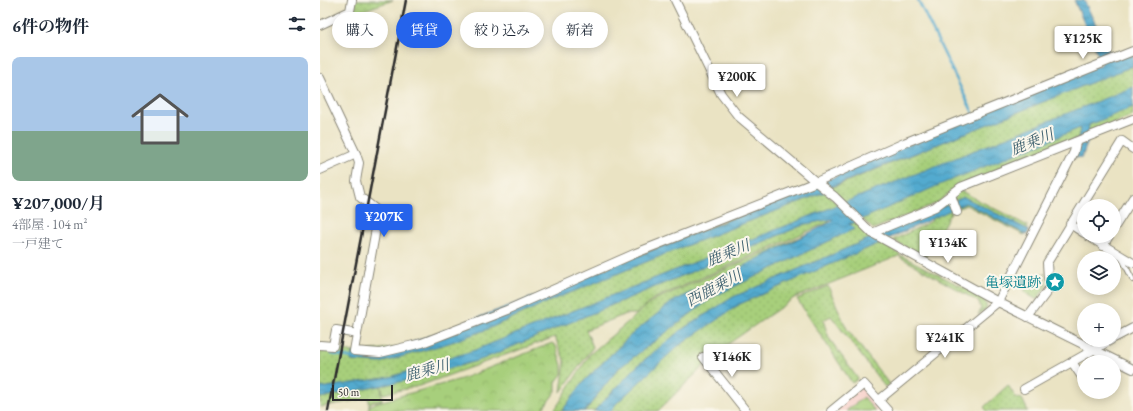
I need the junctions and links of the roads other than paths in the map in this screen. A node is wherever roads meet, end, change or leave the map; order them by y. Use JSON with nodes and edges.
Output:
{"nodes":[{"id":1,"x":352,"y":0,"type":"edge"},
{"id":2,"x":675,"y":0,"type":"edge"},
{"id":3,"x":320,"y":25,"type":"edge"},
{"id":4,"x":1133,"y":51,"type":"edge"},
{"id":5,"x":320,"y":78,"type":"edge"},
{"id":6,"x":1133,"y":119,"type":"edge"},
{"id":7,"x":1081,"y":140,"type":"junction"},
{"id":8,"x":1133,"y":149,"type":"edge"},
{"id":9,"x":356,"y":154,"type":"junction"},
{"id":10,"x":320,"y":170,"type":"edge"},
{"id":11,"x":816,"y":182,"type":"junction"},
{"id":12,"x":1133,"y":198,"type":"edge"},
{"id":13,"x":1121,"y":217,"type":"edge"},
{"id":14,"x":1070,"y":224,"type":"junction"},
{"id":15,"x":1077,"y":228,"type":"edge"},
{"id":16,"x":875,"y":235,"type":"junction"},
{"id":17,"x":1098,"y":243,"type":"edge"},
{"id":18,"x":1105,"y":243,"type":"edge"},
{"id":19,"x":1103,"y":246,"type":"junction"},
{"id":20,"x":1112,"y":251,"type":"edge"},
{"id":21,"x":1121,"y":256,"type":"joint"},
{"id":22,"x":1133,"y":263,"type":"edge"},
{"id":23,"x":1133,"y":280,"type":"edge"},
{"id":24,"x":998,"y":302,"type":"junction"},
{"id":25,"x":1028,"y":317,"type":"junction"},
{"id":26,"x":1133,"y":328,"type":"edge"},
{"id":27,"x":357,"y":334,"type":"junction"},
{"id":28,"x":1121,"y":334,"type":"edge"},
{"id":29,"x":320,"y":345,"type":"edge"},
{"id":30,"x":1098,"y":347,"type":"edge"},
{"id":31,"x":1092,"y":350,"type":"junction"},
{"id":32,"x":703,"y":357,"type":"dead end"},
{"id":33,"x":1072,"y":362,"type":"junction"},
{"id":34,"x":1133,"y":369,"type":"edge"},
{"id":35,"x":1077,"y":372,"type":"edge"},
{"id":36,"x":1024,"y":389,"type":"dead end"},
{"id":37,"x":879,"y":400,"type":"junction"},
{"id":38,"x":746,"y":411,"type":"edge"},
{"id":39,"x":831,"y":411,"type":"edge"},
{"id":40,"x":888,"y":411,"type":"edge"}],
"edges":[{"from":1,"to":3,"type":"street"},
{"from":2,"to":11,"type":"street"},
{"from":4,"to":11,"type":"street"},
{"from":5,"to":9,"type":"street"},
{"from":6,"to":7,"type":"street"},
{"from":7,"to":16,"type":"street"},
{"from":7,"to":24,"type":"street"},
{"from":8,"to":14,"type":"street"},
{"from":9,"to":10,"type":"street"},
{"from":9,"to":27,"type":"street"},
{"from":11,"to":16,"type":"street"},
{"from":11,"to":27,"type":"street"},
{"from":12,"to":13,"type":"street"},
{"from":14,"to":15,"type":"street"},
{"from":14,"to":25,"type":"street"},
{"from":16,"to":24,"type":"street"},
{"from":17,"to":19,"type":"street"},
{"from":18,"to":19,"type":"street"},
{"from":19,"to":20,"type":"street"},
{"from":21,"to":22,"type":"street"},
{"from":21,"to":23,"type":"lane"},
{"from":24,"to":25,"type":"street"},
{"from":24,"to":37,"type":"street"},
{"from":25,"to":31,"type":"street"},
{"from":26,"to":28,"type":"street"},
{"from":27,"to":29,"type":"street"},
{"from":30,"to":31,"type":"street"},
{"from":31,"to":33,"type":"street"},
{"from":31,"to":34,"type":"street"},
{"from":32,"to":38,"type":"street"},
{"from":33,"to":35,"type":"street"},
{"from":33,"to":36,"type":"street"},
{"from":37,"to":39,"type":"street"},
{"from":37,"to":40,"type":"street"}]}
